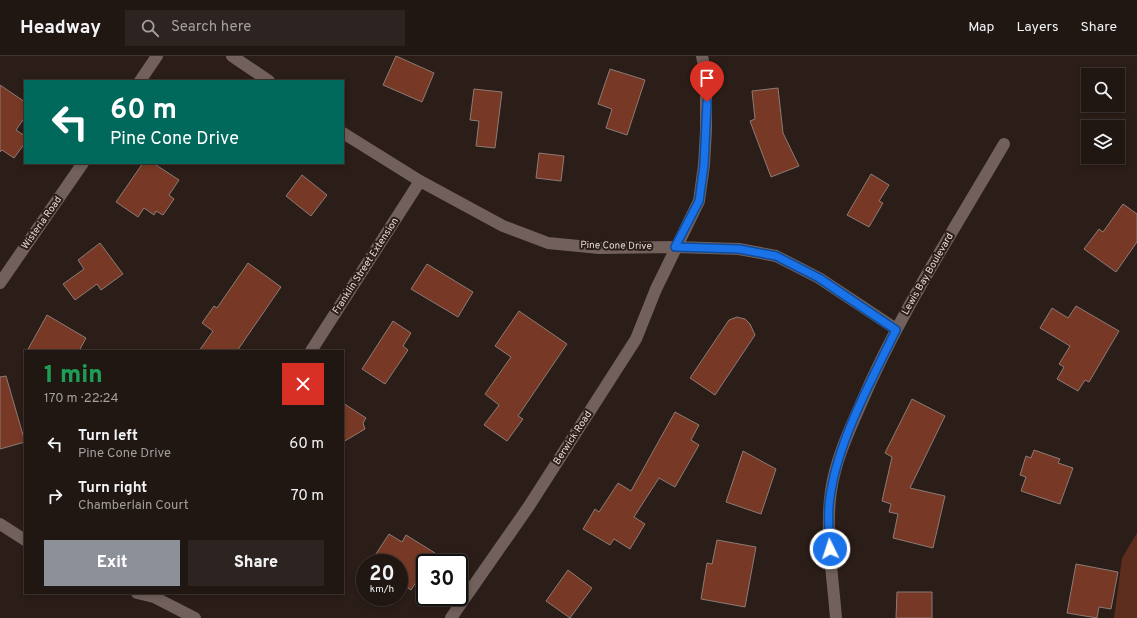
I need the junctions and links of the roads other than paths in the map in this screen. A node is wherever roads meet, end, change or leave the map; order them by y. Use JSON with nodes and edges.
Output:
{"nodes":[{"id":1,"x":157,"y":56,"type":"edge"},
{"id":2,"x":232,"y":56,"type":"edge"},
{"id":3,"x":702,"y":56,"type":"edge"},
{"id":4,"x":141,"y":80,"type":"edge"},
{"id":5,"x":267,"y":80,"type":"edge"},
{"id":6,"x":344,"y":134,"type":"edge"},
{"id":7,"x":1004,"y":144,"type":"dead end"},
{"id":8,"x":82,"y":164,"type":"edge"},
{"id":9,"x":420,"y":181,"type":"junction"},
{"id":10,"x":675,"y":247,"type":"junction"},
{"id":11,"x":0,"y":283,"type":"edge"},
{"id":12,"x":896,"y":330,"type":"junction"},
{"id":13,"x":312,"y":350,"type":"edge"},
{"id":14,"x":0,"y":524,"type":"edge"},
{"id":15,"x":24,"y":539,"type":"edge"},
{"id":16,"x":156,"y":595,"type":"edge"},
{"id":17,"x":195,"y":618,"type":"edge"},
{"id":18,"x":451,"y":618,"type":"edge"},
{"id":19,"x":836,"y":618,"type":"edge"}],
"edges":[{"from":1,"to":4,"type":"street"},
{"from":2,"to":5,"type":"street"},
{"from":3,"to":10,"type":"street","name":"Berwick Road"},
{"from":6,"to":9,"type":"street","name":"Pine Cone Drive"},
{"from":7,"to":12,"type":"street","name":"Lewis Bay Boulevard"},
{"from":8,"to":11,"type":"street","name":"Wisteria Road"},
{"from":9,"to":10,"type":"street","name":"Pine Cone Drive"},
{"from":9,"to":13,"type":"street","name":"Franklin Street Extension"},
{"from":10,"to":12,"type":"street","name":"Pine Cone Drive"},
{"from":10,"to":18,"type":"street","name":"Berwick Road"},
{"from":12,"to":19,"type":"street","name":"Lewis Bay Boulevard"},
{"from":14,"to":15,"type":"street"},
{"from":16,"to":17,"type":"street"}]}
